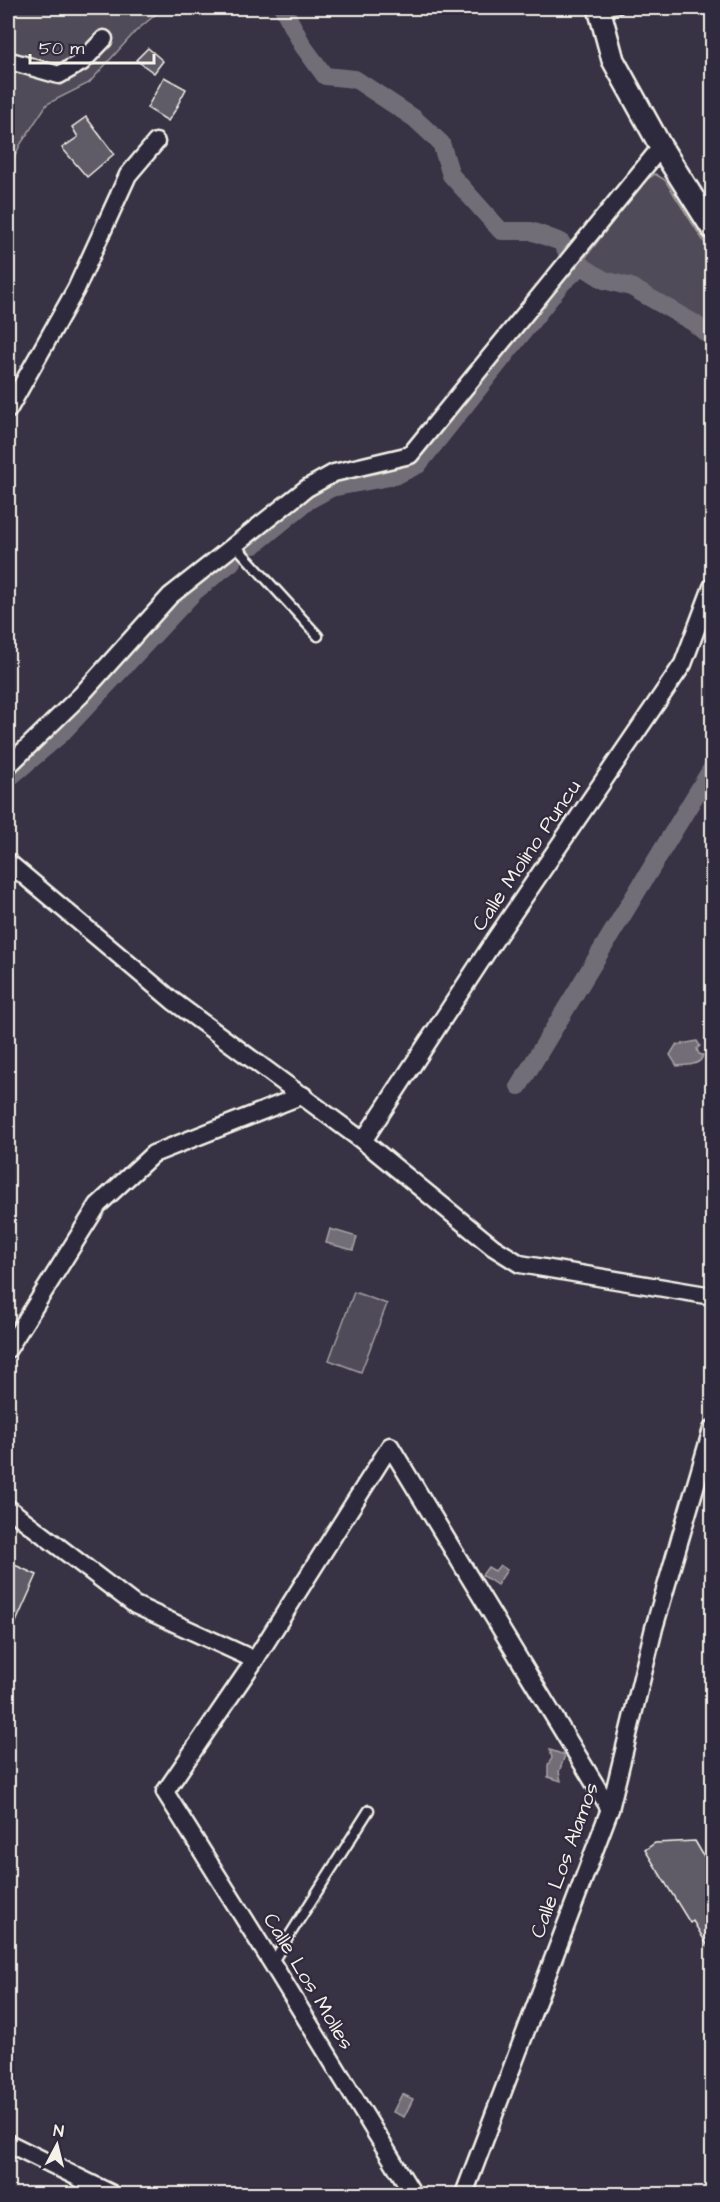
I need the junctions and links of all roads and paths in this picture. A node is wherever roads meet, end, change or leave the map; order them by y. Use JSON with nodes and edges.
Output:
{"nodes":[{"id":1,"x":605,"y":9,"type":"edge"},
{"id":2,"x":104,"y":39,"type":"dead end"},
{"id":3,"x":8,"y":66,"type":"edge"},
{"id":4,"x":156,"y":142,"type":"dead end"},
{"id":5,"x":661,"y":147,"type":"junction"},
{"id":6,"x":712,"y":228,"type":"edge"},
{"id":7,"x":8,"y":410,"type":"edge"},
{"id":8,"x":235,"y":545,"type":"junction"},
{"id":9,"x":712,"y":587,"type":"edge"},
{"id":10,"x":318,"y":636,"type":"dead end"},
{"id":11,"x":8,"y":766,"type":"edge"},
{"id":12,"x":8,"y":862,"type":"edge"},
{"id":13,"x":303,"y":1095,"type":"junction"},
{"id":14,"x":363,"y":1141,"type":"junction"},
{"id":15,"x":712,"y":1296,"type":"edge"},
{"id":16,"x":8,"y":1348,"type":"edge"},
{"id":17,"x":712,"y":1429,"type":"edge"},
{"id":18,"x":8,"y":1508,"type":"edge"},
{"id":19,"x":255,"y":1660,"type":"junction"},
{"id":20,"x":610,"y":1809,"type":"junction"},
{"id":21,"x":369,"y":1810,"type":"dead end"},
{"id":22,"x":272,"y":1963,"type":"junction"},
{"id":23,"x":8,"y":2143,"type":"edge"},
{"id":24,"x":112,"y":2194,"type":"edge"},
{"id":25,"x":413,"y":2194,"type":"edge"},
{"id":26,"x":464,"y":2194,"type":"edge"}],
"edges":[{"from":1,"to":5,"type":"street"},
{"from":2,"to":3,"type":"street"},
{"from":4,"to":7,"type":"street"},
{"from":5,"to":6,"type":"street"},
{"from":5,"to":8,"type":"street"},
{"from":8,"to":10,"type":"lane"},
{"from":8,"to":11,"type":"street"},
{"from":9,"to":14,"type":"street","name":"Calle Molino Puncu"},
{"from":12,"to":13,"type":"street"},
{"from":13,"to":14,"type":"street"},
{"from":13,"to":16,"type":"street"},
{"from":14,"to":15,"type":"street"},
{"from":17,"to":20,"type":"street","name":"Calle Los Alamos"},
{"from":18,"to":19,"type":"street"},
{"from":19,"to":20,"type":"street"},
{"from":19,"to":22,"type":"street","name":"Calle Los Molles"},
{"from":20,"to":26,"type":"street","name":"Calle Los Alamos"},
{"from":21,"to":22,"type":"lane"},
{"from":22,"to":25,"type":"street","name":"Calle Los Molles"},
{"from":23,"to":24,"type":"street"}]}
